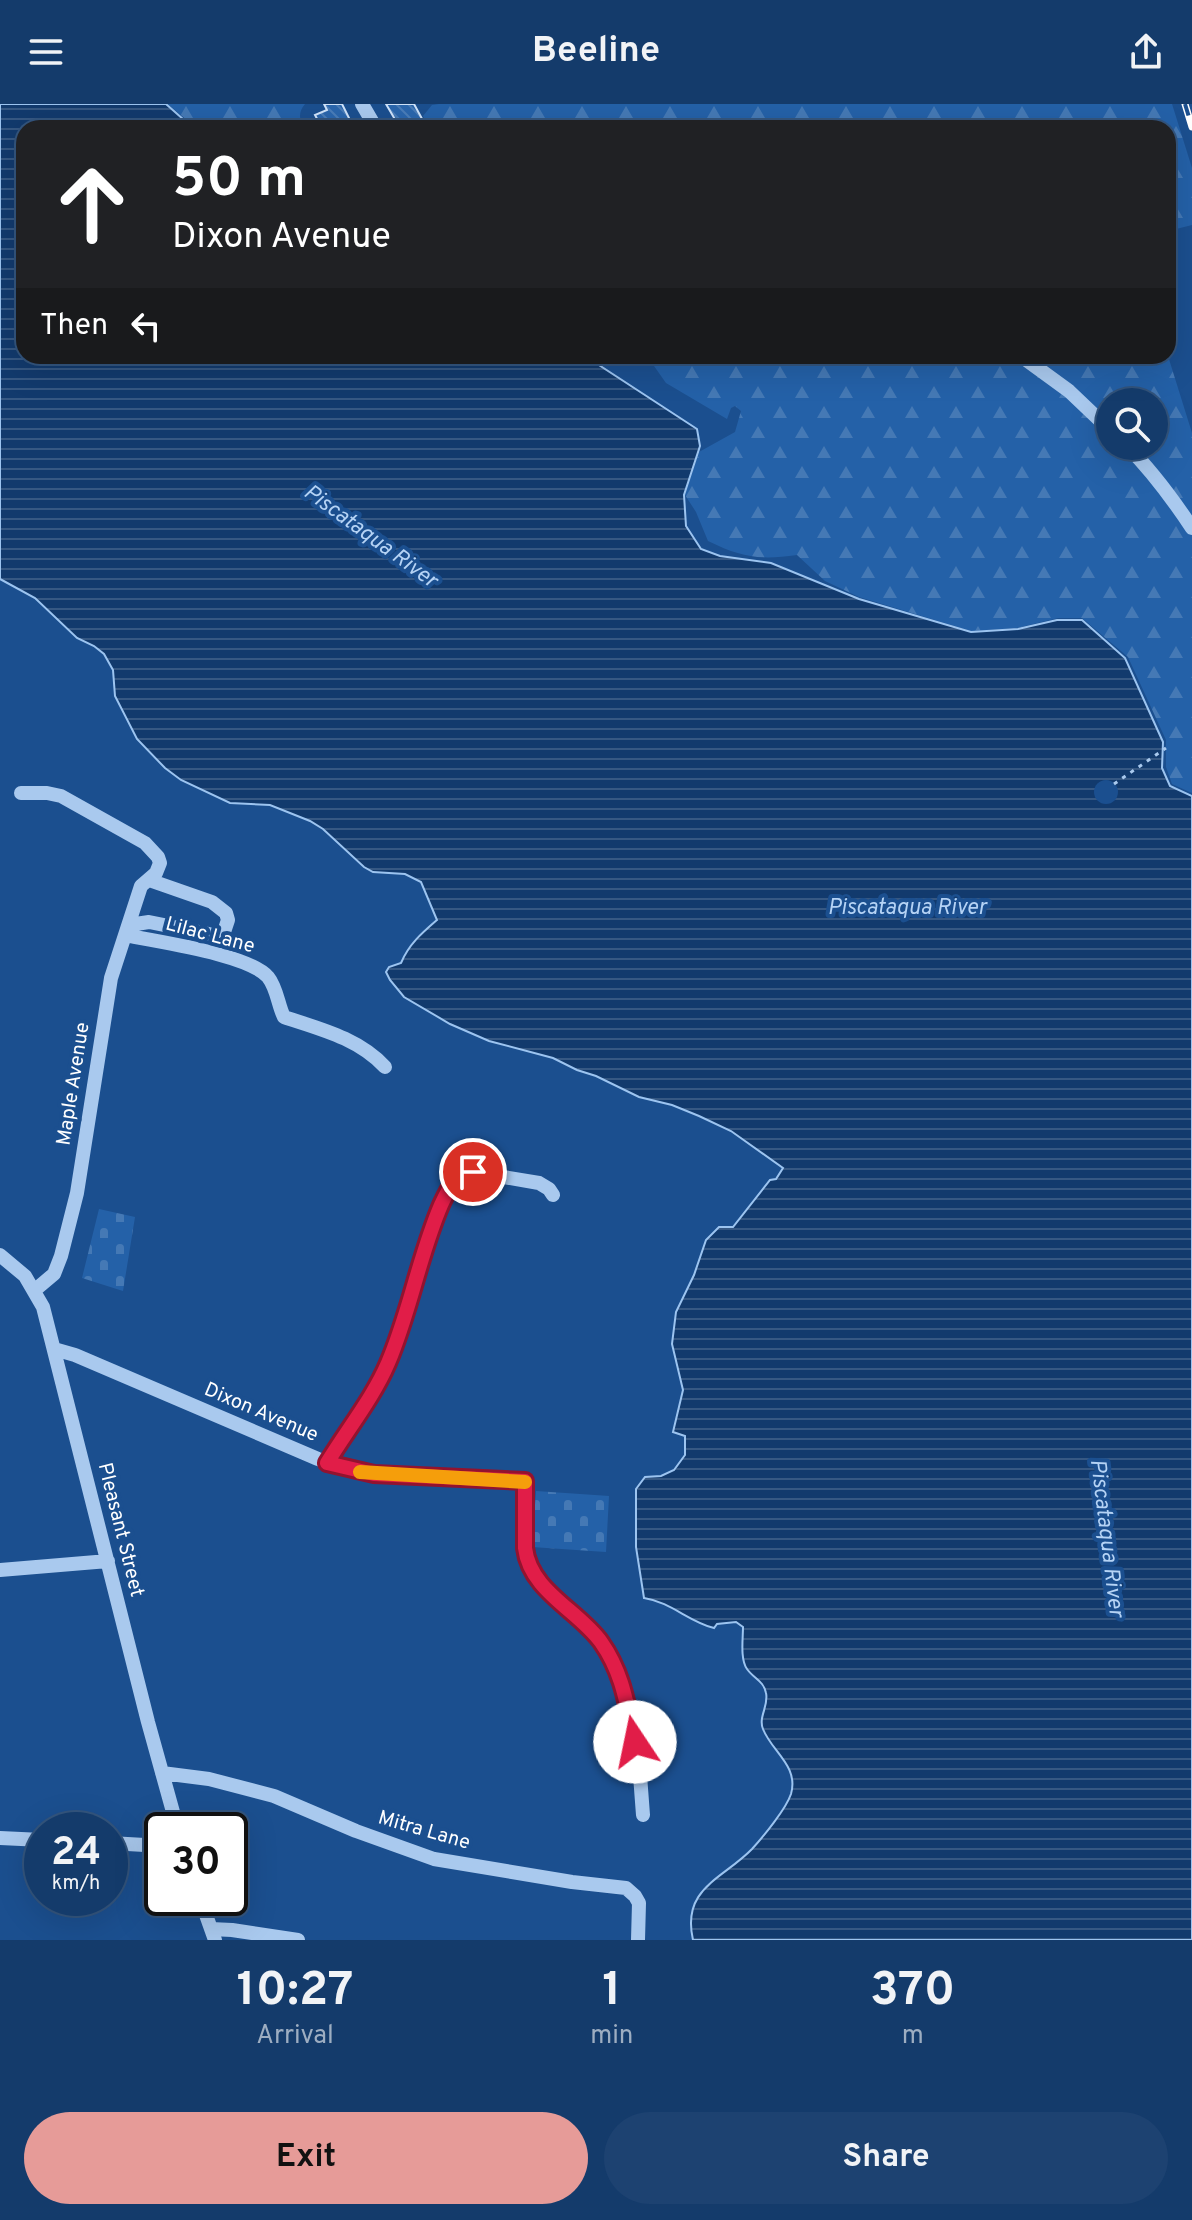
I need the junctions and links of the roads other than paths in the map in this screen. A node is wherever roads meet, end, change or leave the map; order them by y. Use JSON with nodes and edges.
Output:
{"nodes":[{"id":1,"x":1032,"y":364,"type":"edge"},
{"id":2,"x":1096,"y":417,"type":"edge"},
{"id":3,"x":1140,"y":460,"type":"edge"},
{"id":4,"x":1192,"y":528,"type":"edge"},
{"id":5,"x":21,"y":793,"type":"dead end"},
{"id":6,"x":149,"y":880,"type":"junction"},
{"id":7,"x":127,"y":930,"type":"junction"},
{"id":8,"x":385,"y":1067,"type":"dead end"},
{"id":9,"x":553,"y":1195,"type":"dead end"},
{"id":10,"x":0,"y":1255,"type":"edge"},
{"id":11,"x":35,"y":1290,"type":"junction"},
{"id":12,"x":54,"y":1349,"type":"junction"},
{"id":13,"x":327,"y":1463,"type":"junction"},
{"id":14,"x":108,"y":1561,"type":"junction"},
{"id":15,"x":0,"y":1570,"type":"edge"},
{"id":16,"x":162,"y":1773,"type":"junction"},
{"id":17,"x":173,"y":1812,"type":"edge"},
{"id":18,"x":643,"y":1815,"type":"dead end"},
{"id":19,"x":0,"y":1838,"type":"edge"},
{"id":20,"x":24,"y":1839,"type":"edge"},
{"id":21,"x":213,"y":1934,"type":"edge"},
{"id":22,"x":298,"y":1940,"type":"edge"},
{"id":23,"x":638,"y":1940,"type":"edge"}],
"edges":[{"from":1,"to":2,"type":"street"},
{"from":3,"to":4,"type":"street"},
{"from":5,"to":6,"type":"street"},
{"from":6,"to":7,"type":"street","name":"Maple Avenue"},
{"from":6,"to":7,"type":"street"},
{"from":7,"to":8,"type":"street","name":"Lilac Lane"},
{"from":7,"to":11,"type":"street","name":"Maple Avenue"},
{"from":9,"to":13,"type":"street"},
{"from":10,"to":11,"type":"street","name":"Pleasant Street"},
{"from":11,"to":12,"type":"street","name":"Pleasant Street"},
{"from":12,"to":13,"type":"street","name":"Dixon Avenue"},
{"from":12,"to":14,"type":"street","name":"Pleasant Street"},
{"from":13,"to":18,"type":"street","name":"Dixon Avenue"},
{"from":14,"to":15,"type":"street"},
{"from":14,"to":16,"type":"street","name":"Pleasant Street"},
{"from":16,"to":17,"type":"street","name":"Pleasant Street"},
{"from":16,"to":23,"type":"street","name":"Mitra Lane"},
{"from":19,"to":20,"type":"street"},
{"from":21,"to":22,"type":"street"}]}
